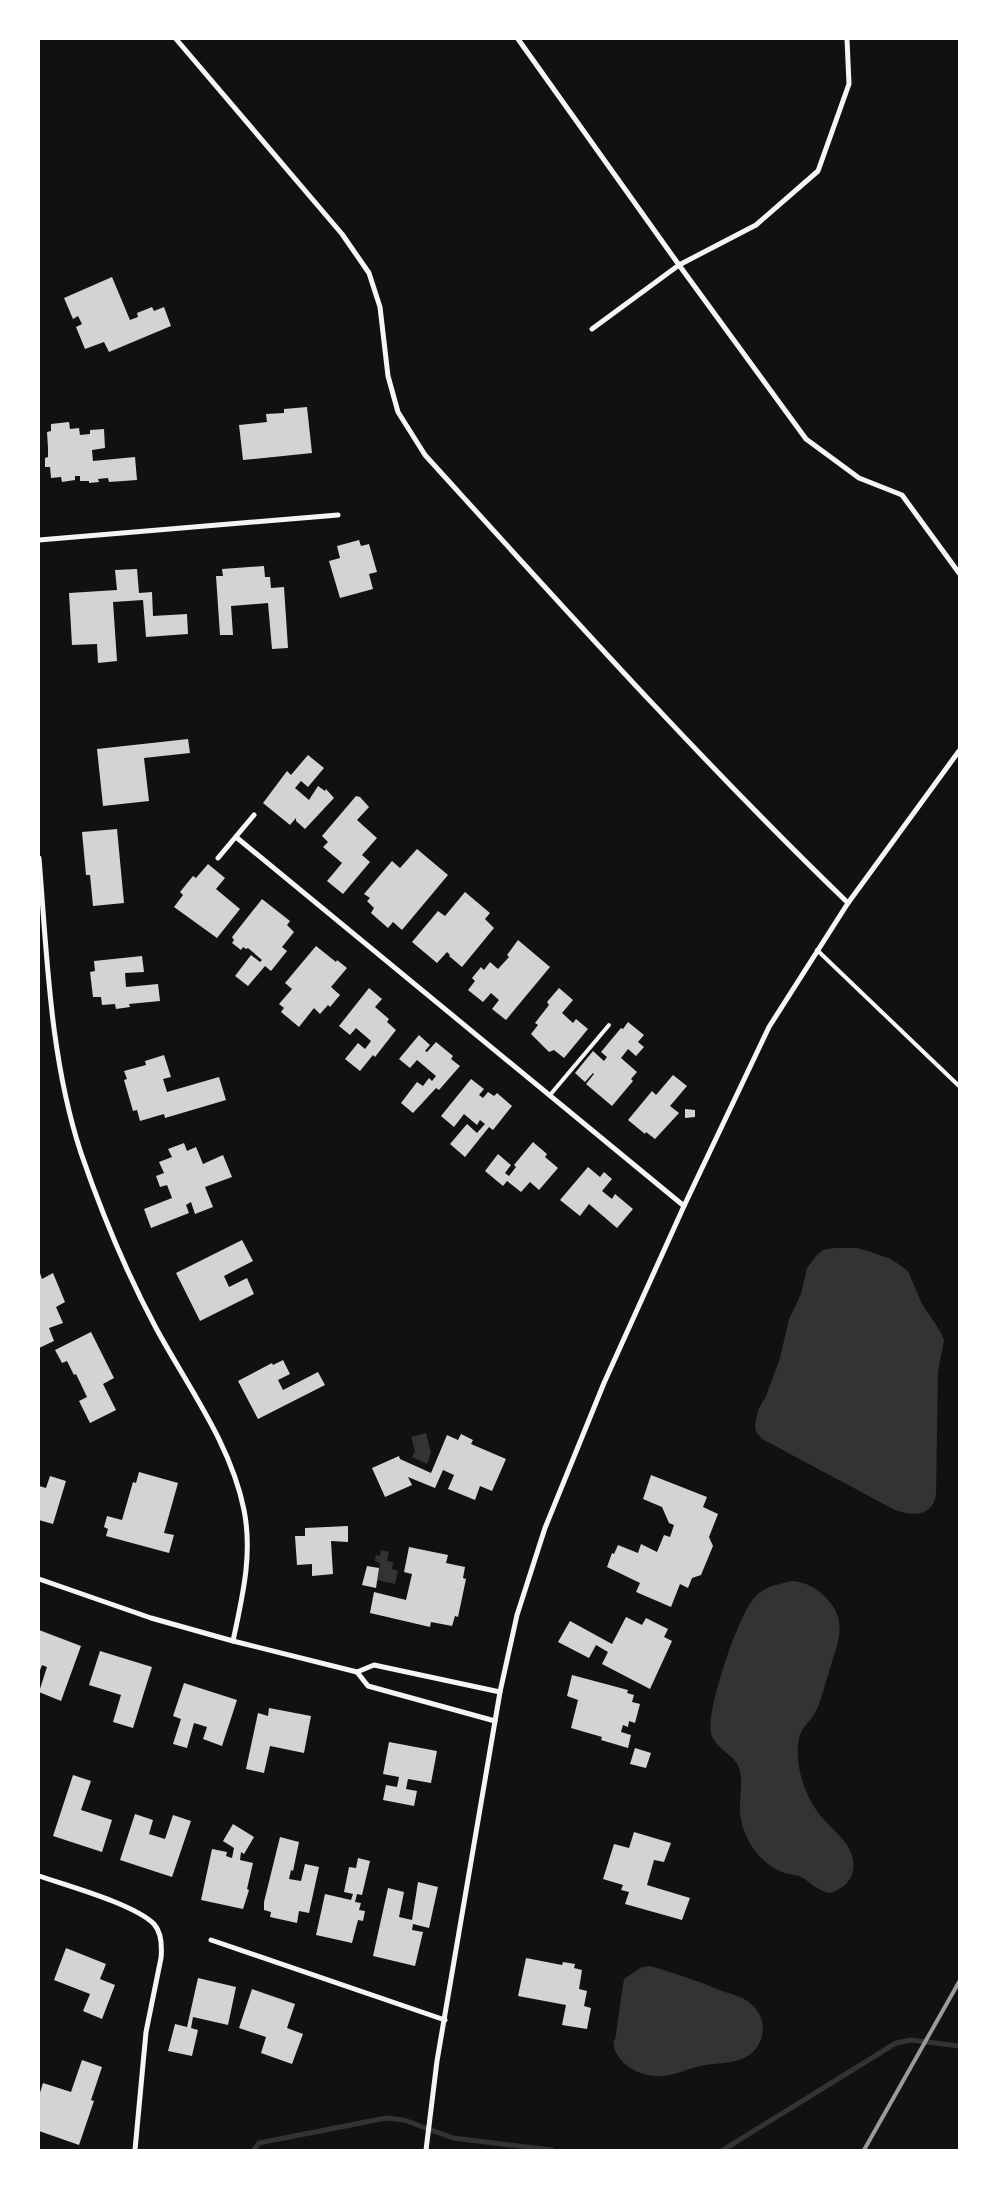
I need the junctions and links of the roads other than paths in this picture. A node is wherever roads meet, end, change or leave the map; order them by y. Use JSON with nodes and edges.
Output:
{"nodes":[{"id":1,"x":176,"y":39,"type":"edge"},
{"id":2,"x":518,"y":39,"type":"edge"},
{"id":3,"x":847,"y":39,"type":"edge"},
{"id":4,"x":679,"y":265,"type":"junction"},
{"id":5,"x":592,"y":329,"type":"dead end"},
{"id":6,"x":338,"y":515,"type":"dead end"},
{"id":7,"x":39,"y":540,"type":"edge"},
{"id":8,"x":959,"y":573,"type":"edge"},
{"id":9,"x":959,"y":750,"type":"edge"},
{"id":10,"x":254,"y":815,"type":"dead end"},
{"id":11,"x":236,"y":837,"type":"junction"},
{"id":12,"x":39,"y":858,"type":"edge"},
{"id":13,"x":218,"y":858,"type":"dead end"},
{"id":14,"x":848,"y":903,"type":"junction"},
{"id":15,"x":816,"y":950,"type":"junction"},
{"id":16,"x":608,"y":1025,"type":"dead end"},
{"id":17,"x":959,"y":1086,"type":"edge"},
{"id":18,"x":550,"y":1095,"type":"junction"},
{"id":19,"x":684,"y":1206,"type":"junction"},
{"id":20,"x":39,"y":1579,"type":"edge"},
{"id":21,"x":233,"y":1641,"type":"junction"},
{"id":22,"x":357,"y":1672,"type":"junction"},
{"id":23,"x":500,"y":1692,"type":"junction"},
{"id":24,"x":495,"y":1720,"type":"junction"},
{"id":25,"x":39,"y":1876,"type":"edge"},
{"id":26,"x":211,"y":1940,"type":"dead end"},
{"id":27,"x":444,"y":2020,"type":"junction"},
{"id":28,"x":135,"y":2150,"type":"edge"},
{"id":29,"x":426,"y":2150,"type":"edge"}],
"edges":[{"from":1,"to":14,"type":"street"},
{"from":2,"to":4,"type":"street"},
{"from":3,"to":4,"type":"street"},
{"from":4,"to":5,"type":"street"},
{"from":4,"to":8,"type":"street"},
{"from":6,"to":7,"type":"street"},
{"from":9,"to":14,"type":"street"},
{"from":10,"to":11,"type":"street"},
{"from":11,"to":13,"type":"street"},
{"from":11,"to":18,"type":"street"},
{"from":12,"to":21,"type":"street"},
{"from":14,"to":15,"type":"street"},
{"from":15,"to":17,"type":"lane"},
{"from":15,"to":19,"type":"street"},
{"from":16,"to":18,"type":"lane"},
{"from":18,"to":19,"type":"street"},
{"from":19,"to":23,"type":"street"},
{"from":20,"to":21,"type":"street"},
{"from":21,"to":22,"type":"street"},
{"from":22,"to":23,"type":"street"},
{"from":22,"to":24,"type":"street"},
{"from":23,"to":24,"type":"street"},
{"from":24,"to":27,"type":"street"},
{"from":25,"to":28,"type":"street"},
{"from":26,"to":27,"type":"street"},
{"from":27,"to":29,"type":"street"}]}
